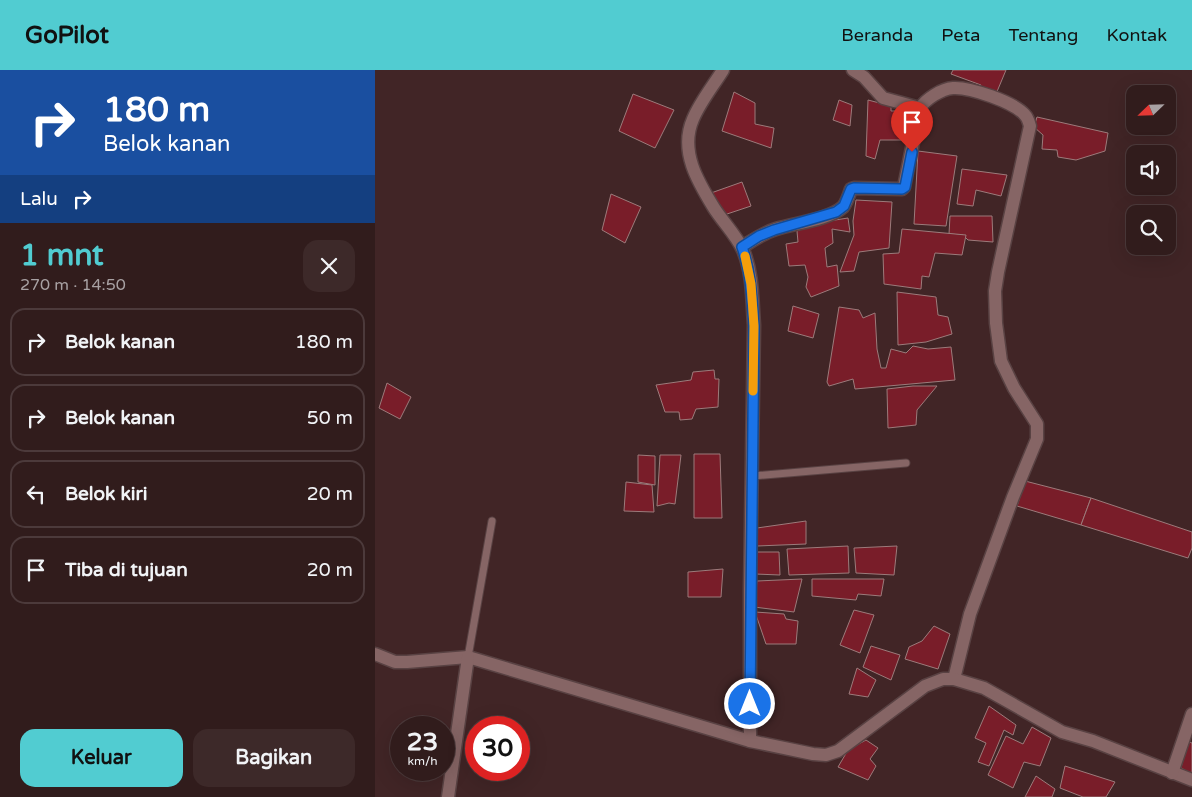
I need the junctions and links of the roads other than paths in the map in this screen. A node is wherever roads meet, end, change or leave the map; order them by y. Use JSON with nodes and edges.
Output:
{"nodes":[{"id":1,"x":723,"y":70,"type":"edge"},
{"id":2,"x":853,"y":70,"type":"edge"},
{"id":3,"x":920,"y":108,"type":"junction"},
{"id":4,"x":742,"y":247,"type":"junction"},
{"id":5,"x":906,"y":463,"type":"dead end"},
{"id":6,"x":752,"y":476,"type":"junction"},
{"id":7,"x":492,"y":521,"type":"dead end"},
{"id":8,"x":375,"y":654,"type":"edge"},
{"id":9,"x":468,"y":656,"type":"junction"},
{"id":10,"x":954,"y":679,"type":"junction"},
{"id":11,"x":1192,"y":714,"type":"edge"},
{"id":12,"x":750,"y":742,"type":"junction"},
{"id":13,"x":1172,"y":773,"type":"junction"},
{"id":14,"x":1192,"y":780,"type":"edge"},
{"id":15,"x":448,"y":797,"type":"edge"}],
"edges":[{"from":1,"to":4,"type":"street"},
{"from":2,"to":3,"type":"street"},
{"from":3,"to":4,"type":"street"},
{"from":3,"to":10,"type":"street"},
{"from":4,"to":6,"type":"street"},
{"from":5,"to":6,"type":"lane"},
{"from":6,"to":12,"type":"street"},
{"from":7,"to":9,"type":"lane"},
{"from":8,"to":9,"type":"street"},
{"from":9,"to":12,"type":"street"},
{"from":9,"to":15,"type":"street"},
{"from":10,"to":12,"type":"street"},
{"from":10,"to":13,"type":"street"},
{"from":11,"to":13,"type":"street"},
{"from":13,"to":14,"type":"street"}]}
